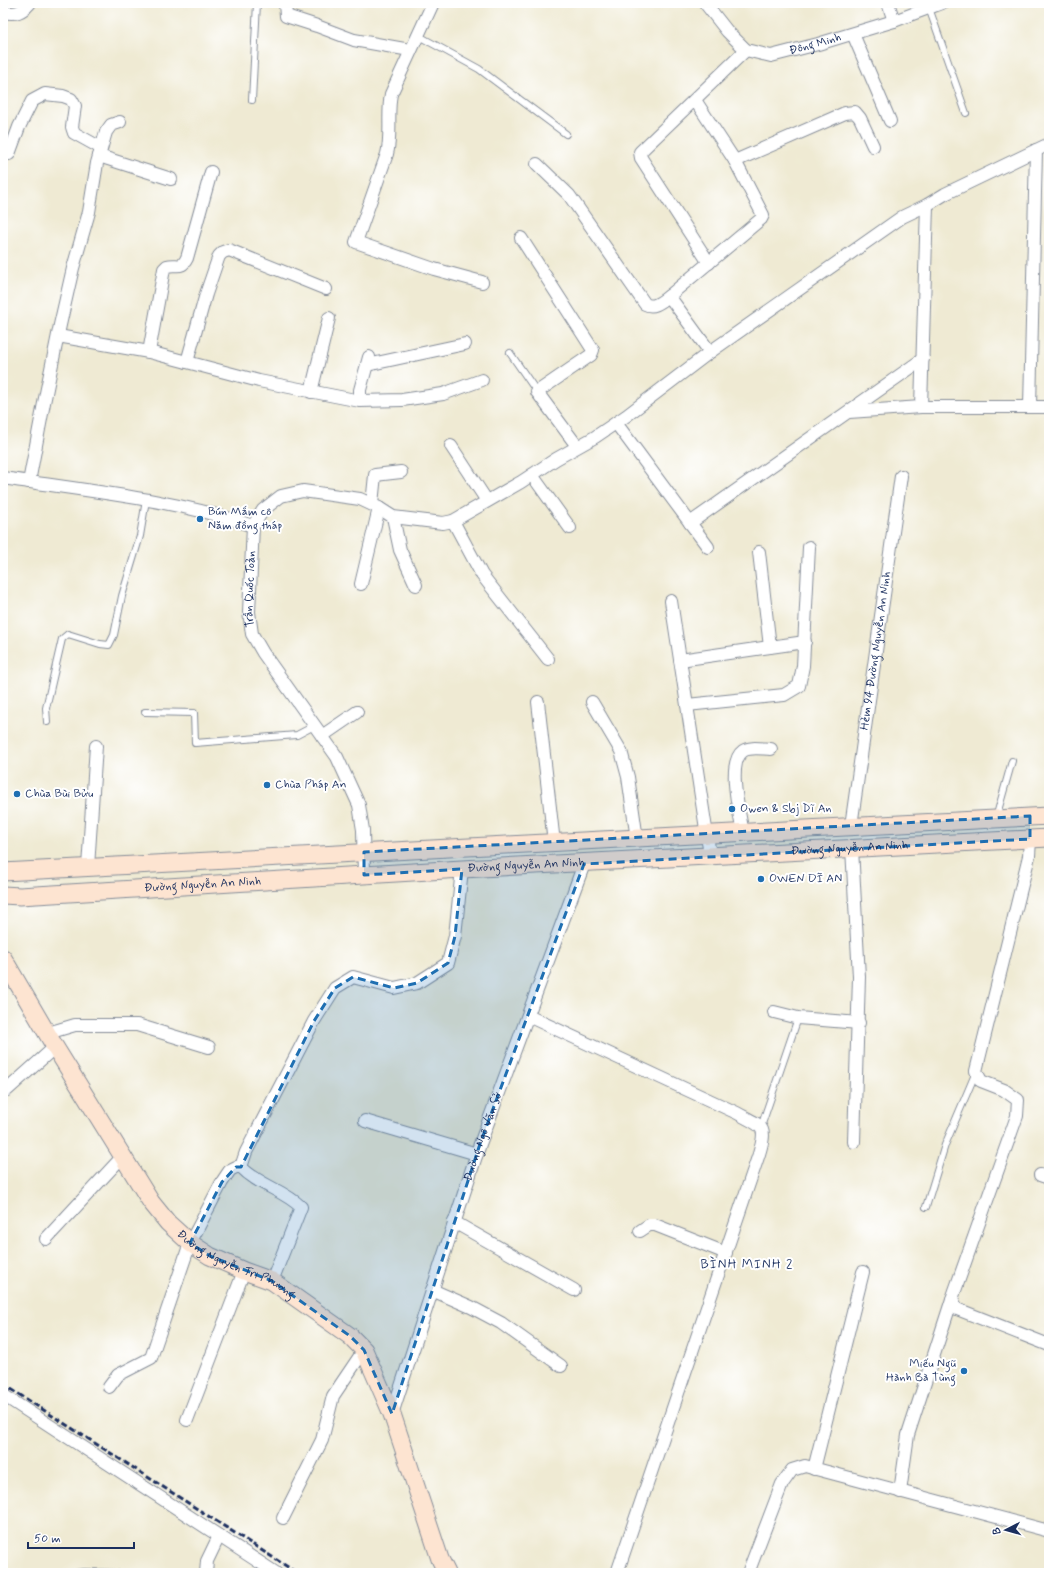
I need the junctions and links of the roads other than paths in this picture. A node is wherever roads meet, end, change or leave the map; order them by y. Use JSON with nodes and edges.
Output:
{"nodes":[{"id":1,"x":30,"y":3,"type":"edge"},
{"id":2,"x":257,"y":3,"type":"edge"},
{"id":3,"x":285,"y":3,"type":"edge"},
{"id":4,"x":433,"y":3,"type":"edge"},
{"id":5,"x":705,"y":3,"type":"edge"},
{"id":6,"x":888,"y":3,"type":"edge"},
{"id":7,"x":942,"y":3,"type":"edge"},
{"id":8,"x":923,"y":7,"type":"edge"},
{"id":9,"x":3,"y":12,"type":"edge"},
{"id":10,"x":894,"y":21,"type":"junction"},
{"id":11,"x":853,"y":34,"type":"junction"},
{"id":12,"x":418,"y":35,"type":"junction"},
{"id":13,"x":410,"y":50,"type":"junction"},
{"id":14,"x":746,"y":50,"type":"junction"},
{"id":15,"x":252,"y":100,"type":"dead end"},
{"id":16,"x":696,"y":100,"type":"junction"},
{"id":17,"x":966,"y":113,"type":"dead end"},
{"id":18,"x":890,"y":121,"type":"dead end"},
{"id":19,"x":120,"y":122,"type":"dead end"},
{"id":20,"x":566,"y":134,"type":"dead end"},
{"id":21,"x":1049,"y":144,"type":"edge"},
{"id":22,"x":873,"y":146,"type":"dead end"},
{"id":23,"x":1036,"y":150,"type":"junction"},
{"id":24,"x":100,"y":152,"type":"junction"},
{"id":25,"x":9,"y":154,"type":"dead end"},
{"id":26,"x":735,"y":161,"type":"junction"},
{"id":27,"x":537,"y":164,"type":"dead end"},
{"id":28,"x":212,"y":172,"type":"dead end"},
{"id":29,"x":171,"y":179,"type":"dead end"},
{"id":30,"x":927,"y":205,"type":"junction"},
{"id":31,"x":522,"y":238,"type":"dead end"},
{"id":32,"x":710,"y":262,"type":"junction"},
{"id":33,"x":482,"y":282,"type":"dead end"},
{"id":34,"x":326,"y":289,"type":"dead end"},
{"id":35,"x":669,"y":296,"type":"junction"},
{"id":36,"x":329,"y":318,"type":"dead end"},
{"id":37,"x":58,"y":336,"type":"junction"},
{"id":38,"x":465,"y":344,"type":"dead end"},
{"id":39,"x":149,"y":352,"type":"junction"},
{"id":40,"x":710,"y":352,"type":"junction"},
{"id":41,"x":510,"y":353,"type":"dead end"},
{"id":42,"x":923,"y":359,"type":"junction"},
{"id":43,"x":187,"y":362,"type":"junction"},
{"id":44,"x":482,"y":380,"type":"dead end"},
{"id":45,"x":311,"y":392,"type":"junction"},
{"id":46,"x":537,"y":392,"type":"junction"},
{"id":47,"x":360,"y":401,"type":"junction"},
{"id":48,"x":921,"y":407,"type":"junction"},
{"id":49,"x":1030,"y":407,"type":"junction"},
{"id":50,"x":1049,"y":407,"type":"edge"},
{"id":51,"x":849,"y":412,"type":"junction"},
{"id":52,"x":616,"y":423,"type":"junction"},
{"id":53,"x":451,"y":446,"type":"dead end"},
{"id":54,"x":577,"y":446,"type":"junction"},
{"id":55,"x":401,"y":472,"type":"dead end"},
{"id":56,"x":532,"y":474,"type":"junction"},
{"id":57,"x":901,"y":476,"type":"dead end"},
{"id":58,"x":3,"y":478,"type":"edge"},
{"id":59,"x":29,"y":482,"type":"junction"},
{"id":60,"x":146,"y":500,"type":"junction"},
{"id":61,"x":487,"y":501,"type":"junction"},
{"id":62,"x":376,"y":506,"type":"junction"},
{"id":63,"x":393,"y":517,"type":"junction"},
{"id":64,"x":453,"y":521,"type":"junction"},
{"id":65,"x":690,"y":523,"type":"junction"},
{"id":66,"x":254,"y":526,"type":"junction"},
{"id":67,"x":570,"y":528,"type":"dead end"},
{"id":68,"x":810,"y":547,"type":"dead end"},
{"id":69,"x":708,"y":548,"type":"dead end"},
{"id":70,"x":759,"y":552,"type":"dead end"},
{"id":71,"x":361,"y":584,"type":"dead end"},
{"id":72,"x":416,"y":585,"type":"dead end"},
{"id":73,"x":671,"y":601,"type":"dead end"},
{"id":74,"x":805,"y":642,"type":"junction"},
{"id":75,"x":770,"y":647,"type":"junction"},
{"id":76,"x":548,"y":659,"type":"dead end"},
{"id":77,"x":680,"y":660,"type":"junction"},
{"id":78,"x":538,"y":702,"type":"dead end"},
{"id":79,"x":592,"y":702,"type":"dead end"},
{"id":80,"x":687,"y":705,"type":"junction"},
{"id":81,"x":144,"y":712,"type":"dead end"},
{"id":82,"x":357,"y":712,"type":"dead end"},
{"id":83,"x":47,"y":722,"type":"dead end"},
{"id":84,"x":314,"y":726,"type":"junction"},
{"id":85,"x":322,"y":736,"type":"junction"},
{"id":86,"x":96,"y":746,"type":"dead end"},
{"id":87,"x":771,"y":749,"type":"dead end"},
{"id":88,"x":1012,"y":761,"type":"dead end"},
{"id":89,"x":1030,"y":816,"type":"junction"},
{"id":90,"x":1049,"y":816,"type":"edge"},
{"id":91,"x":996,"y":818,"type":"junction"},
{"id":92,"x":851,"y":826,"type":"junction"},
{"id":93,"x":743,"y":833,"type":"junction"},
{"id":94,"x":708,"y":835,"type":"junction"},
{"id":95,"x":1049,"y":838,"type":"edge"},
{"id":96,"x":637,"y":839,"type":"junction"},
{"id":97,"x":1030,"y":839,"type":"junction"},
{"id":98,"x":554,"y":843,"type":"junction"},
{"id":99,"x":852,"y":848,"type":"junction"},
{"id":100,"x":364,"y":852,"type":"junction"},
{"id":101,"x":710,"y":855,"type":"junction"},
{"id":102,"x":584,"y":864,"type":"junction"},
{"id":103,"x":88,"y":867,"type":"junction"},
{"id":104,"x":462,"y":869,"type":"junction"},
{"id":105,"x":3,"y":872,"type":"edge"},
{"id":106,"x":364,"y":875,"type":"junction"},
{"id":107,"x":3,"y":896,"type":"edge"},
{"id":108,"x":3,"y":958,"type":"edge"},
{"id":109,"x":774,"y":1012,"type":"dead end"},
{"id":110,"x":528,"y":1016,"type":"junction"},
{"id":111,"x":798,"y":1018,"type":"junction"},
{"id":112,"x":859,"y":1023,"type":"junction"},
{"id":113,"x":51,"y":1040,"type":"junction"},
{"id":114,"x":210,"y":1047,"type":"dead end"},
{"id":115,"x":976,"y":1071,"type":"junction"},
{"id":116,"x":3,"y":1090,"type":"edge"},
{"id":117,"x":365,"y":1121,"type":"dead end"},
{"id":118,"x":761,"y":1127,"type":"junction"},
{"id":119,"x":854,"y":1142,"type":"dead end"},
{"id":120,"x":477,"y":1154,"type":"junction"},
{"id":121,"x":123,"y":1156,"type":"junction"},
{"id":122,"x":241,"y":1167,"type":"junction"},
{"id":123,"x":926,"y":1207,"type":"dead end"},
{"id":124,"x":454,"y":1222,"type":"junction"},
{"id":125,"x":640,"y":1231,"type":"dead end"},
{"id":126,"x":46,"y":1239,"type":"dead end"},
{"id":127,"x":190,"y":1243,"type":"junction"},
{"id":128,"x":726,"y":1253,"type":"junction"},
{"id":129,"x":244,"y":1271,"type":"junction"},
{"id":130,"x":863,"y":1272,"type":"dead end"},
{"id":131,"x":272,"y":1281,"type":"junction"},
{"id":132,"x":432,"y":1290,"type":"junction"},
{"id":133,"x":574,"y":1290,"type":"dead end"},
{"id":134,"x":952,"y":1299,"type":"junction"},
{"id":135,"x":1049,"y":1345,"type":"edge"},
{"id":136,"x":364,"y":1350,"type":"junction"},
{"id":137,"x":561,"y":1366,"type":"dead end"},
{"id":138,"x":109,"y":1387,"type":"dead end"},
{"id":139,"x":3,"y":1395,"type":"edge"},
{"id":140,"x":392,"y":1414,"type":"junction"},
{"id":141,"x":187,"y":1420,"type":"dead end"},
{"id":142,"x":814,"y":1469,"type":"junction"},
{"id":143,"x":900,"y":1492,"type":"junction"},
{"id":144,"x":283,"y":1518,"type":"dead end"},
{"id":145,"x":1049,"y":1531,"type":"edge"},
{"id":146,"x":219,"y":1536,"type":"junction"},
{"id":147,"x":76,"y":1573,"type":"edge"},
{"id":148,"x":116,"y":1573,"type":"edge"},
{"id":149,"x":206,"y":1573,"type":"edge"},
{"id":150,"x":276,"y":1573,"type":"edge"},
{"id":151,"x":447,"y":1573,"type":"edge"},
{"id":152,"x":617,"y":1573,"type":"edge"},
{"id":153,"x":748,"y":1573,"type":"edge"}],
"edges":[{"from":1,"to":9,"type":"street"},
{"from":2,"to":15,"type":"lane"},
{"from":3,"to":13,"type":"street"},
{"from":4,"to":12,"type":"street"},
{"from":5,"to":14,"type":"street"},
{"from":6,"to":10,"type":"street"},
{"from":7,"to":8,"type":"street","name":"Đông Minh"},
{"from":8,"to":10,"type":"street","name":"Đông Minh"},
{"from":8,"to":17,"type":"lane"},
{"from":10,"to":11,"type":"street","name":"Đông Minh"},
{"from":11,"to":14,"type":"street","name":"Đông Minh"},
{"from":11,"to":18,"type":"street"},
{"from":12,"to":13,"type":"street"},
{"from":12,"to":20,"type":"lane"},
{"from":13,"to":33,"type":"street"},
{"from":14,"to":16,"type":"street"},
{"from":16,"to":26,"type":"street"},
{"from":16,"to":32,"type":"street"},
{"from":19,"to":24,"type":"street"},
{"from":21,"to":23,"type":"street"},
{"from":22,"to":26,"type":"street"},
{"from":23,"to":30,"type":"street"},
{"from":23,"to":49,"type":"street"},
{"from":24,"to":25,"type":"street"},
{"from":24,"to":29,"type":"street"},
{"from":24,"to":37,"type":"street"},
{"from":26,"to":32,"type":"street"},
{"from":27,"to":35,"type":"street"},
{"from":28,"to":39,"type":"street"},
{"from":30,"to":40,"type":"street"},
{"from":30,"to":42,"type":"street"},
{"from":31,"to":46,"type":"street"},
{"from":32,"to":35,"type":"street"},
{"from":34,"to":43,"type":"street"},
{"from":35,"to":40,"type":"street"},
{"from":36,"to":45,"type":"street"},
{"from":37,"to":39,"type":"street"},
{"from":37,"to":59,"type":"street"},
{"from":38,"to":47,"type":"street"},
{"from":39,"to":43,"type":"street"},
{"from":40,"to":52,"type":"street"},
{"from":41,"to":46,"type":"lane"},
{"from":42,"to":48,"type":"street"},
{"from":42,"to":51,"type":"street"},
{"from":43,"to":45,"type":"street"},
{"from":44,"to":47,"type":"street"},
{"from":45,"to":47,"type":"street"},
{"from":46,"to":54,"type":"street"},
{"from":48,"to":49,"type":"street"},
{"from":48,"to":51,"type":"street"},
{"from":49,"to":50,"type":"street"},
{"from":51,"to":65,"type":"street"},
{"from":52,"to":54,"type":"street"},
{"from":52,"to":65,"type":"street"},
{"from":53,"to":61,"type":"street"},
{"from":54,"to":56,"type":"street"},
{"from":55,"to":62,"type":"street"},
{"from":56,"to":61,"type":"street"},
{"from":56,"to":67,"type":"street"},
{"from":57,"to":92,"type":"street","name":"Hẻm 94 Đường Nguyễn An Ninh"},
{"from":58,"to":59,"type":"street"},
{"from":59,"to":60,"type":"street"},
{"from":60,"to":66,"type":"street"},
{"from":60,"to":83,"type":"lane"},
{"from":61,"to":64,"type":"street"},
{"from":62,"to":63,"type":"street"},
{"from":62,"to":66,"type":"street"},
{"from":62,"to":71,"type":"street"},
{"from":63,"to":64,"type":"street"},
{"from":63,"to":72,"type":"street"},
{"from":64,"to":76,"type":"street"},
{"from":65,"to":69,"type":"street"},
{"from":66,"to":84,"type":"street","name":"Trần Quốc Toản"},
{"from":68,"to":74,"type":"street"},
{"from":70,"to":75,"type":"street"},
{"from":73,"to":77,"type":"street"},
{"from":74,"to":75,"type":"street"},
{"from":74,"to":80,"type":"street"},
{"from":75,"to":77,"type":"street"},
{"from":77,"to":80,"type":"street"},
{"from":78,"to":98,"type":"street"},
{"from":79,"to":96,"type":"street"},
{"from":80,"to":94,"type":"street"},
{"from":81,"to":84,"type":"lane"},
{"from":82,"to":85,"type":"street"},
{"from":84,"to":85,"type":"street","name":"Trần Quốc Toản"},
{"from":85,"to":100,"type":"street","name":"Trần Quốc Toản"},
{"from":86,"to":103,"type":"street"},
{"from":87,"to":93,"type":"street"},
{"from":88,"to":91,"type":"lane"},
{"from":89,"to":90,"type":"main road","name":"Đường Nguyễn An Ninh"},
{"from":89,"to":91,"type":"main road","name":"Đường Nguyễn An Ninh"},
{"from":89,"to":97,"type":"main road"},
{"from":91,"to":92,"type":"main road","name":"Đường Nguyễn An Ninh"},
{"from":92,"to":93,"type":"main road","name":"Đường Nguyễn An Ninh"},
{"from":93,"to":94,"type":"main road","name":"Đường Nguyễn An Ninh"},
{"from":94,"to":96,"type":"main road","name":"Đường Nguyễn An Ninh"},
{"from":94,"to":101,"type":"street"},
{"from":95,"to":97,"type":"main road","name":"Đường Nguyễn An Ninh"},
{"from":96,"to":98,"type":"main road","name":"Đường Nguyễn An Ninh"},
{"from":97,"to":99,"type":"main road","name":"Đường Nguyễn An Ninh"},
{"from":97,"to":115,"type":"street"},
{"from":98,"to":100,"type":"main road","name":"Đường Nguyễn An Ninh"},
{"from":99,"to":101,"type":"main road","name":"Đường Nguyễn An Ninh"},
{"from":99,"to":112,"type":"street"},
{"from":100,"to":103,"type":"main road","name":"Đường Nguyễn An Ninh"},
{"from":100,"to":106,"type":"street","name":"Trần Quốc Toản"},
{"from":101,"to":102,"type":"main road","name":"Đường Nguyễn An Ninh"},
{"from":102,"to":104,"type":"main road","name":"Đường Nguyễn An Ninh"},
{"from":102,"to":110,"type":"street","name":"Đường Ngô Văn Sở"},
{"from":103,"to":105,"type":"main road","name":"Đường Nguyễn An Ninh"},
{"from":104,"to":106,"type":"main road","name":"Đường Nguyễn An Ninh"},
{"from":104,"to":122,"type":"street"},
{"from":106,"to":107,"type":"main road","name":"Đường Nguyễn An Ninh"},
{"from":108,"to":113,"type":"main road","name":"Đường Nguyễn Tri Phương"},
{"from":109,"to":111,"type":"street"},
{"from":110,"to":118,"type":"street"},
{"from":110,"to":120,"type":"street","name":"Đường Ngô Văn Sở"},
{"from":111,"to":112,"type":"street"},
{"from":111,"to":118,"type":"lane"},
{"from":112,"to":119,"type":"street"},
{"from":113,"to":114,"type":"street"},
{"from":113,"to":116,"type":"street"},
{"from":113,"to":121,"type":"main road","name":"Đường Nguyễn Tri Phương"},
{"from":115,"to":123,"type":"lane"},
{"from":115,"to":134,"type":"street"},
{"from":117,"to":120,"type":"street"},
{"from":118,"to":128,"type":"street"},
{"from":120,"to":124,"type":"street","name":"Đường Ngô Văn Sở"},
{"from":121,"to":126,"type":"street"},
{"from":121,"to":127,"type":"main road","name":"Đường Nguyễn Tri Phương"},
{"from":122,"to":127,"type":"street"},
{"from":122,"to":131,"type":"street"},
{"from":124,"to":132,"type":"street","name":"Đường Ngô Văn Sở"},
{"from":124,"to":133,"type":"street"},
{"from":125,"to":128,"type":"street"},
{"from":127,"to":129,"type":"main road","name":"Đường Nguyễn Tri Phương"},
{"from":127,"to":138,"type":"street"},
{"from":128,"to":152,"type":"street"},
{"from":129,"to":131,"type":"main road","name":"Đường Nguyễn Tri Phương"},
{"from":129,"to":141,"type":"street"},
{"from":130,"to":142,"type":"street"},
{"from":131,"to":136,"type":"main road","name":"Đường Nguyễn Tri Phương"},
{"from":132,"to":137,"type":"street"},
{"from":132,"to":140,"type":"street","name":"Đường Ngô Văn Sở"},
{"from":134,"to":135,"type":"street"},
{"from":134,"to":143,"type":"street"},
{"from":136,"to":140,"type":"main road","name":"Đường Nguyễn Tri Phương"},
{"from":136,"to":144,"type":"street"},
{"from":139,"to":146,"type":"street"},
{"from":140,"to":151,"type":"main road","name":"Đường Nguyễn Tri Phương"},
{"from":142,"to":143,"type":"street"},
{"from":142,"to":153,"type":"street"},
{"from":143,"to":145,"type":"street"},
{"from":146,"to":149,"type":"street"},
{"from":146,"to":150,"type":"street"},
{"from":147,"to":148,"type":"lane"}]}
